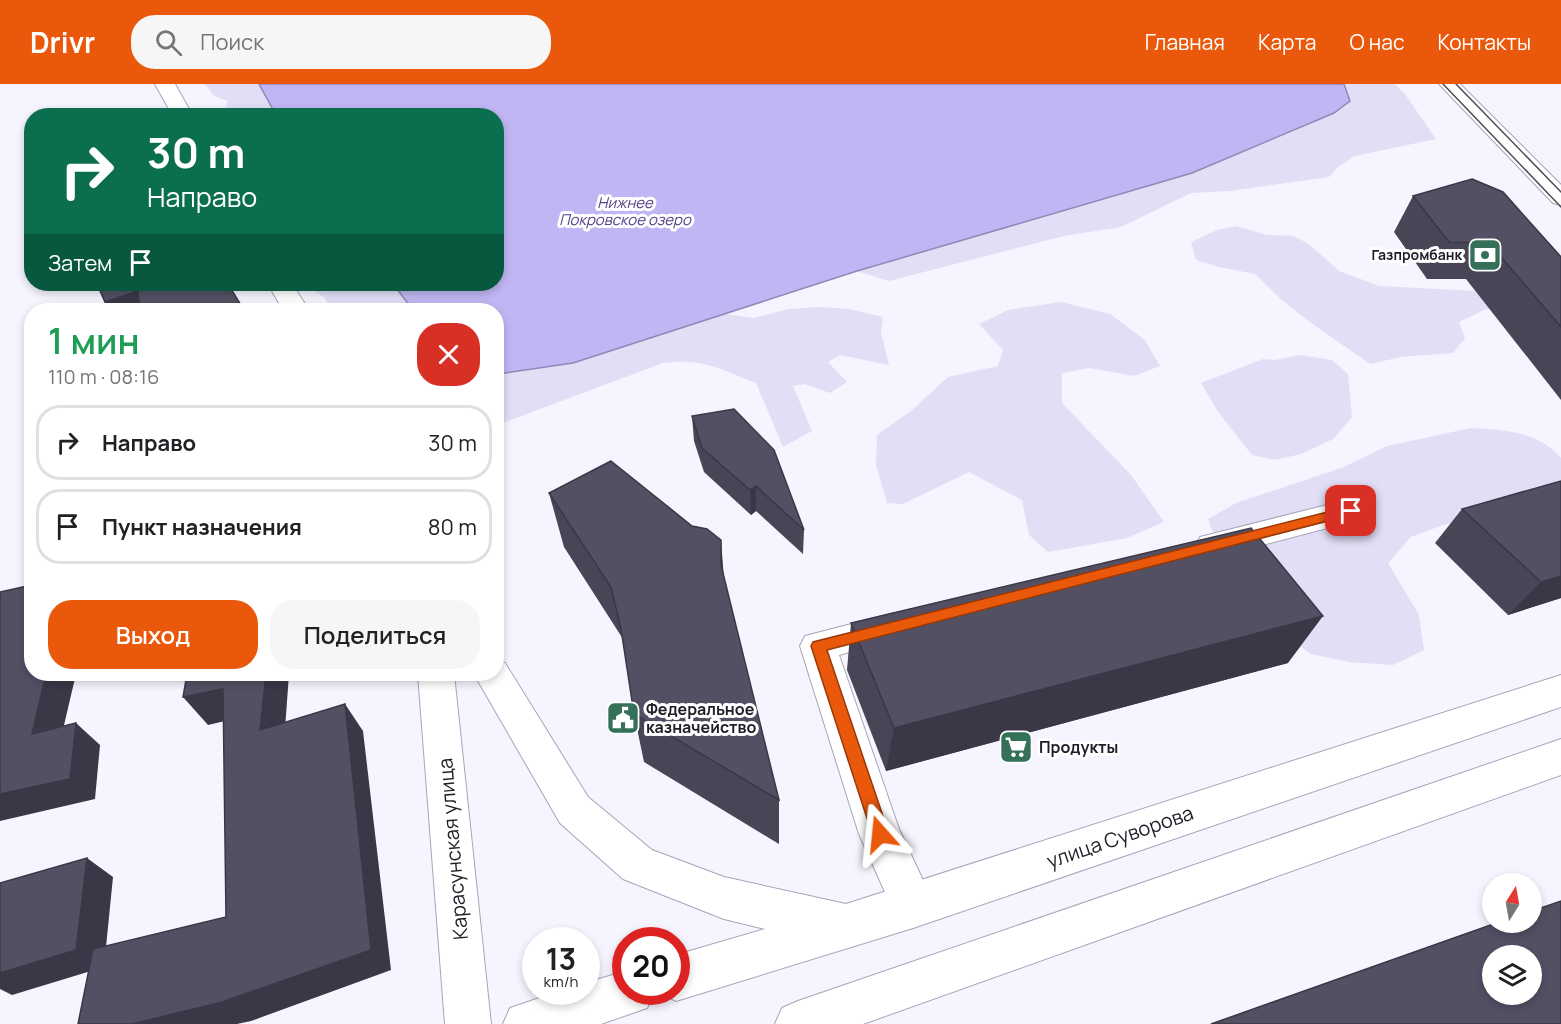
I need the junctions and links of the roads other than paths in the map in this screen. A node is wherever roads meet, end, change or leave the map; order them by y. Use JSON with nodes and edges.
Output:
{"nodes":[{"id":1,"x":165,"y":84,"type":"edge"},
{"id":2,"x":1449,"y":84,"type":"edge"},
{"id":3,"x":178,"y":108,"type":"edge"},
{"id":4,"x":1561,"y":198,"type":"edge"},
{"id":5,"x":1351,"y":511,"type":"dead end"},
{"id":6,"x":1177,"y":555,"type":"edge"},
{"id":7,"x":922,"y":620,"type":"edge"},
{"id":8,"x":437,"y":681,"type":"edge"},
{"id":9,"x":496,"y":681,"type":"edge"},
{"id":10,"x":1561,"y":690,"type":"edge"},
{"id":11,"x":1561,"y":757,"type":"edge"},
{"id":12,"x":913,"y":906,"type":"junction"},
{"id":13,"x":844,"y":926,"type":"junction"},
{"id":14,"x":690,"y":974,"type":"edge"},
{"id":15,"x":612,"y":998,"type":"edge"},
{"id":16,"x":468,"y":1024,"type":"edge"},
{"id":17,"x":526,"y":1024,"type":"edge"},
{"id":18,"x":798,"y":1024,"type":"edge"}],
"edges":[{"from":1,"to":3,"type":"main road"},
{"from":2,"to":4,"type":"main road"},
{"from":5,"to":6,"type":"main road"},
{"from":7,"to":12,"type":"main road"},
{"from":8,"to":16,"type":"main road","name":"Карасунская улица"},
{"from":9,"to":13,"type":"main road"},
{"from":10,"to":12,"type":"main road","name":"улица Суворова"},
{"from":11,"to":18,"type":"main road"},
{"from":12,"to":13,"type":"main road","name":"улица Суворова"},
{"from":13,"to":14,"type":"main road","name":"улица Суворова"},
{"from":15,"to":17,"type":"main road"}]}
